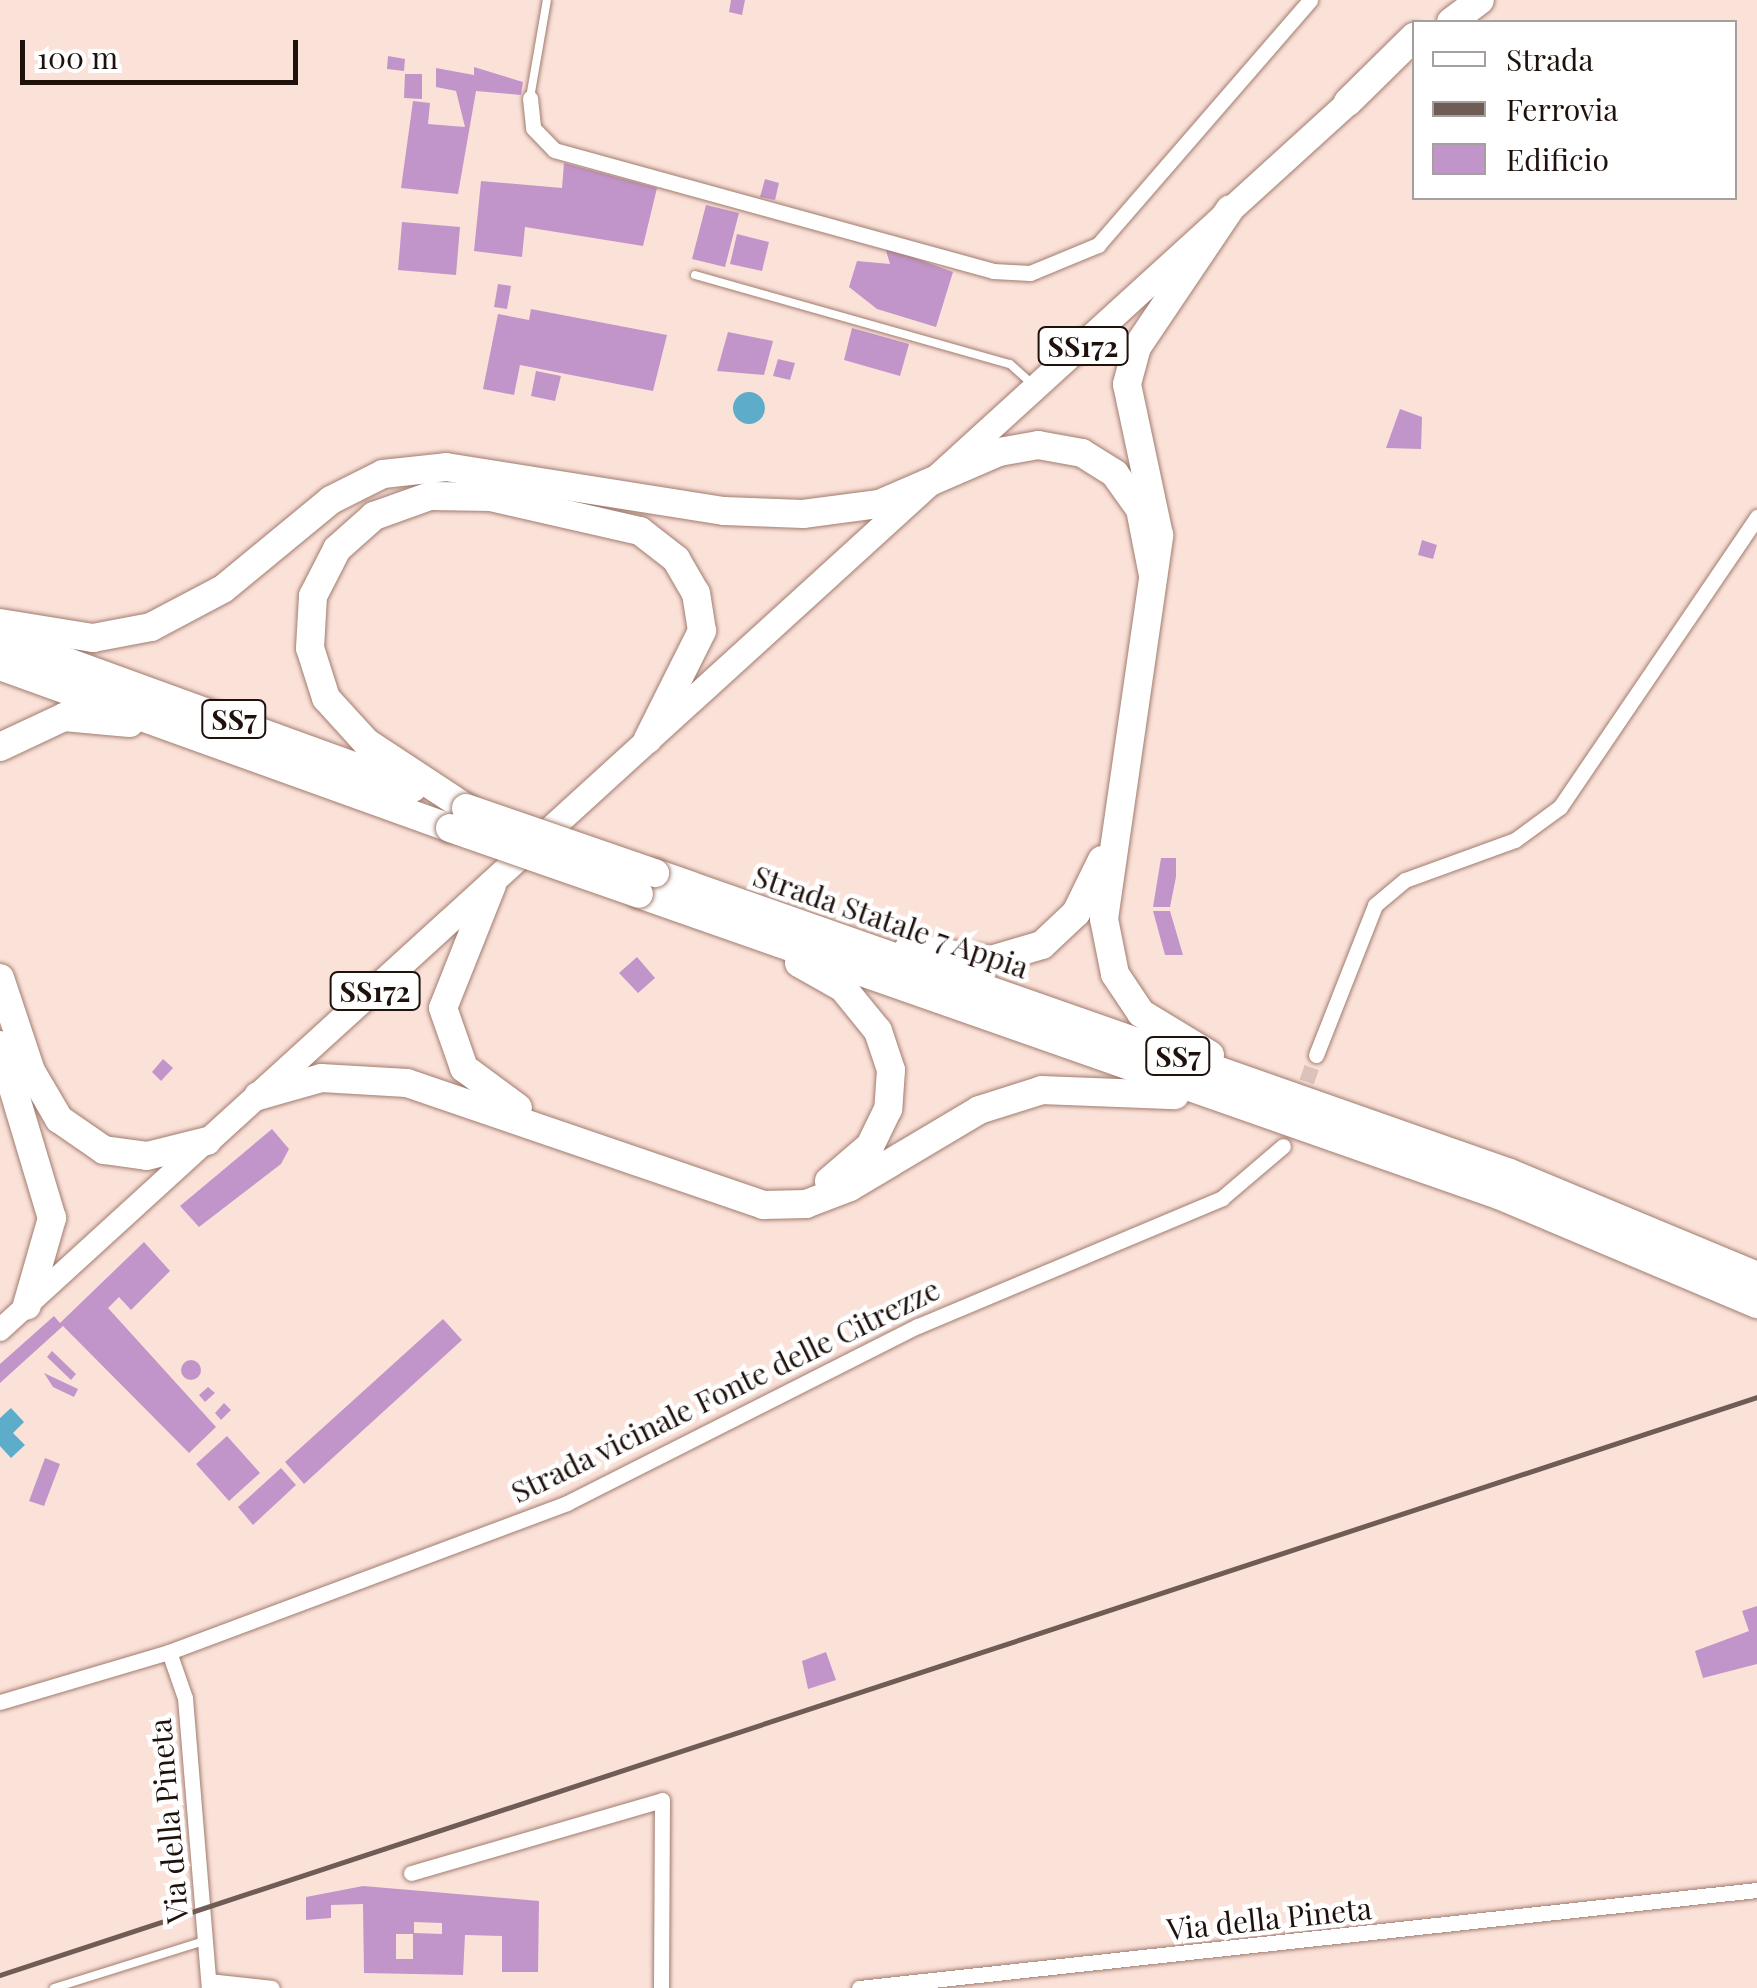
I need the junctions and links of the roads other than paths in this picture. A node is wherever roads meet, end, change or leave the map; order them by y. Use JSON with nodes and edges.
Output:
{"nodes":[{"id":1,"x":547,"y":0,"type":"edge"},
{"id":2,"x":1310,"y":0,"type":"edge"},
{"id":3,"x":1452,"y":0,"type":"edge"},
{"id":4,"x":1480,"y":0,"type":"edge"},
{"id":5,"x":1432,"y":20,"type":"edge"},
{"id":6,"x":1453,"y":20,"type":"edge"},
{"id":7,"x":1412,"y":39,"type":"edge"},
{"id":8,"x":1412,"y":52,"type":"edge"},
{"id":9,"x":530,"y":98,"type":"joint"},
{"id":10,"x":1348,"y":102,"type":"junction"},
{"id":11,"x":1230,"y":210,"type":"junction"},
{"id":12,"x":696,"y":275,"type":"dead end"},
{"id":13,"x":1038,"y":388,"type":"junction"},
{"id":14,"x":937,"y":483,"type":"junction"},
{"id":15,"x":1757,"y":516,"type":"edge"},
{"id":16,"x":1153,"y":576,"type":"junction"},
{"id":17,"x":0,"y":622,"type":"edge"},
{"id":18,"x":0,"y":638,"type":"edge"},
{"id":19,"x":0,"y":666,"type":"edge"},
{"id":20,"x":166,"y":726,"type":"junction"},
{"id":21,"x":648,"y":739,"type":"junction"},
{"id":22,"x":0,"y":747,"type":"edge"},
{"id":23,"x":458,"y":818,"type":"junction"},
{"id":24,"x":1109,"y":846,"type":"junction"},
{"id":25,"x":647,"y":883,"type":"junction"},
{"id":26,"x":492,"y":885,"type":"junction"},
{"id":27,"x":746,"y":931,"type":"junction"},
{"id":28,"x":838,"y":937,"type":"junction"},
{"id":29,"x":0,"y":978,"type":"edge"},
{"id":30,"x":0,"y":1046,"type":"edge"},
{"id":31,"x":1316,"y":1055,"type":"tunnel mouth"},
{"id":32,"x":1250,"y":1094,"type":"junction"},
{"id":33,"x":258,"y":1096,"type":"junction"},
{"id":34,"x":207,"y":1142,"type":"junction"},
{"id":35,"x":1282,"y":1146,"type":"dead end"},
{"id":36,"x":1690,"y":1261,"type":"junction"},
{"id":37,"x":1757,"y":1276,"type":"edge"},
{"id":38,"x":1757,"y":1304,"type":"edge"},
{"id":39,"x":27,"y":1306,"type":"junction"},
{"id":40,"x":0,"y":1330,"type":"edge"},
{"id":41,"x":169,"y":1652,"type":"junction"},
{"id":42,"x":0,"y":1702,"type":"edge"},
{"id":43,"x":411,"y":1873,"type":"dead end"},
{"id":44,"x":1757,"y":1890,"type":"edge"},
{"id":45,"x":207,"y":1940,"type":"junction"},
{"id":46,"x":209,"y":1984,"type":"edge"},
{"id":47,"x":54,"y":1988,"type":"edge"},
{"id":48,"x":272,"y":1988,"type":"edge"},
{"id":49,"x":660,"y":1988,"type":"edge"},
{"id":50,"x":860,"y":1988,"type":"edge"}],
"edges":[{"from":1,"to":9,"type":"lane"},
{"from":2,"to":9,"type":"street"},
{"from":3,"to":5,"type":"highway"},
{"from":4,"to":6,"type":"highway"},
{"from":7,"to":10,"type":"highway","number":"SS172"},
{"from":8,"to":10,"type":"highway","number":"SS172"},
{"from":10,"to":11,"type":"main road","number":"SS172"},
{"from":11,"to":13,"type":"main road","number":"SS172"},
{"from":11,"to":16,"type":"highway"},
{"from":12,"to":13,"type":"lane"},
{"from":13,"to":14,"type":"main road","number":"SS172"},
{"from":14,"to":16,"type":"highway"},
{"from":14,"to":17,"type":"highway"},
{"from":14,"to":21,"type":"main road","number":"SS172"},
{"from":15,"to":31,"type":"street"},
{"from":16,"to":24,"type":"highway"},
{"from":18,"to":23,"type":"highway","name":"Strada Statale 7 Appia","number":"SS7"},
{"from":19,"to":20,"type":"highway","name":"Strada Statale 7 Appia","number":"SS7"},
{"from":20,"to":22,"type":"highway"},
{"from":20,"to":23,"type":"highway","name":"Strada Statale 7 Appia","number":"SS7"},
{"from":21,"to":23,"type":"highway"},
{"from":21,"to":26,"type":"main road","number":"SS172"},
{"from":23,"to":25,"type":"highway","name":"Strada Statale 7 Appia","number":"SS7","bridge":true},
{"from":24,"to":28,"type":"highway"},
{"from":24,"to":32,"type":"highway"},
{"from":25,"to":27,"type":"highway","name":"Strada Statale 7 Appia","number":"SS7"},
{"from":25,"to":28,"type":"highway","name":"Strada Statale 7 Appia","number":"SS7"},
{"from":26,"to":27,"type":"highway"},
{"from":26,"to":33,"type":"main road","number":"SS172"},
{"from":27,"to":32,"type":"highway","name":"Strada Statale 7 Appia","number":"SS7"},
{"from":28,"to":32,"type":"highway","name":"Strada Statale 7 Appia","number":"SS7"},
{"from":29,"to":34,"type":"highway"},
{"from":30,"to":39,"type":"highway"},
{"from":32,"to":33,"type":"highway"},
{"from":32,"to":36,"type":"highway","name":"Strada Statale 7 Appia","number":"SS7"},
{"from":33,"to":34,"type":"main road","number":"SS172"},
{"from":34,"to":39,"type":"main road","number":"SS172"},
{"from":35,"to":41,"type":"street","name":"Strada vicinale Fonte delle Citrezze"},
{"from":36,"to":37,"type":"highway","name":"Strada Statale 7 Appia","number":"SS7"},
{"from":36,"to":38,"type":"highway","name":"Strada Statale 7 Appia","number":"SS7"},
{"from":39,"to":40,"type":"main road","number":"SS172"},
{"from":41,"to":42,"type":"street","name":"Strada vicinale Fonte delle Citrezze"},
{"from":41,"to":45,"type":"street","name":"Via della Pineta"},
{"from":43,"to":49,"type":"street"},
{"from":44,"to":50,"type":"street","name":"Via della Pineta"},
{"from":45,"to":46,"type":"street","name":"Via della Pineta"},
{"from":45,"to":47,"type":"lane"},
{"from":46,"to":48,"type":"street"}]}
